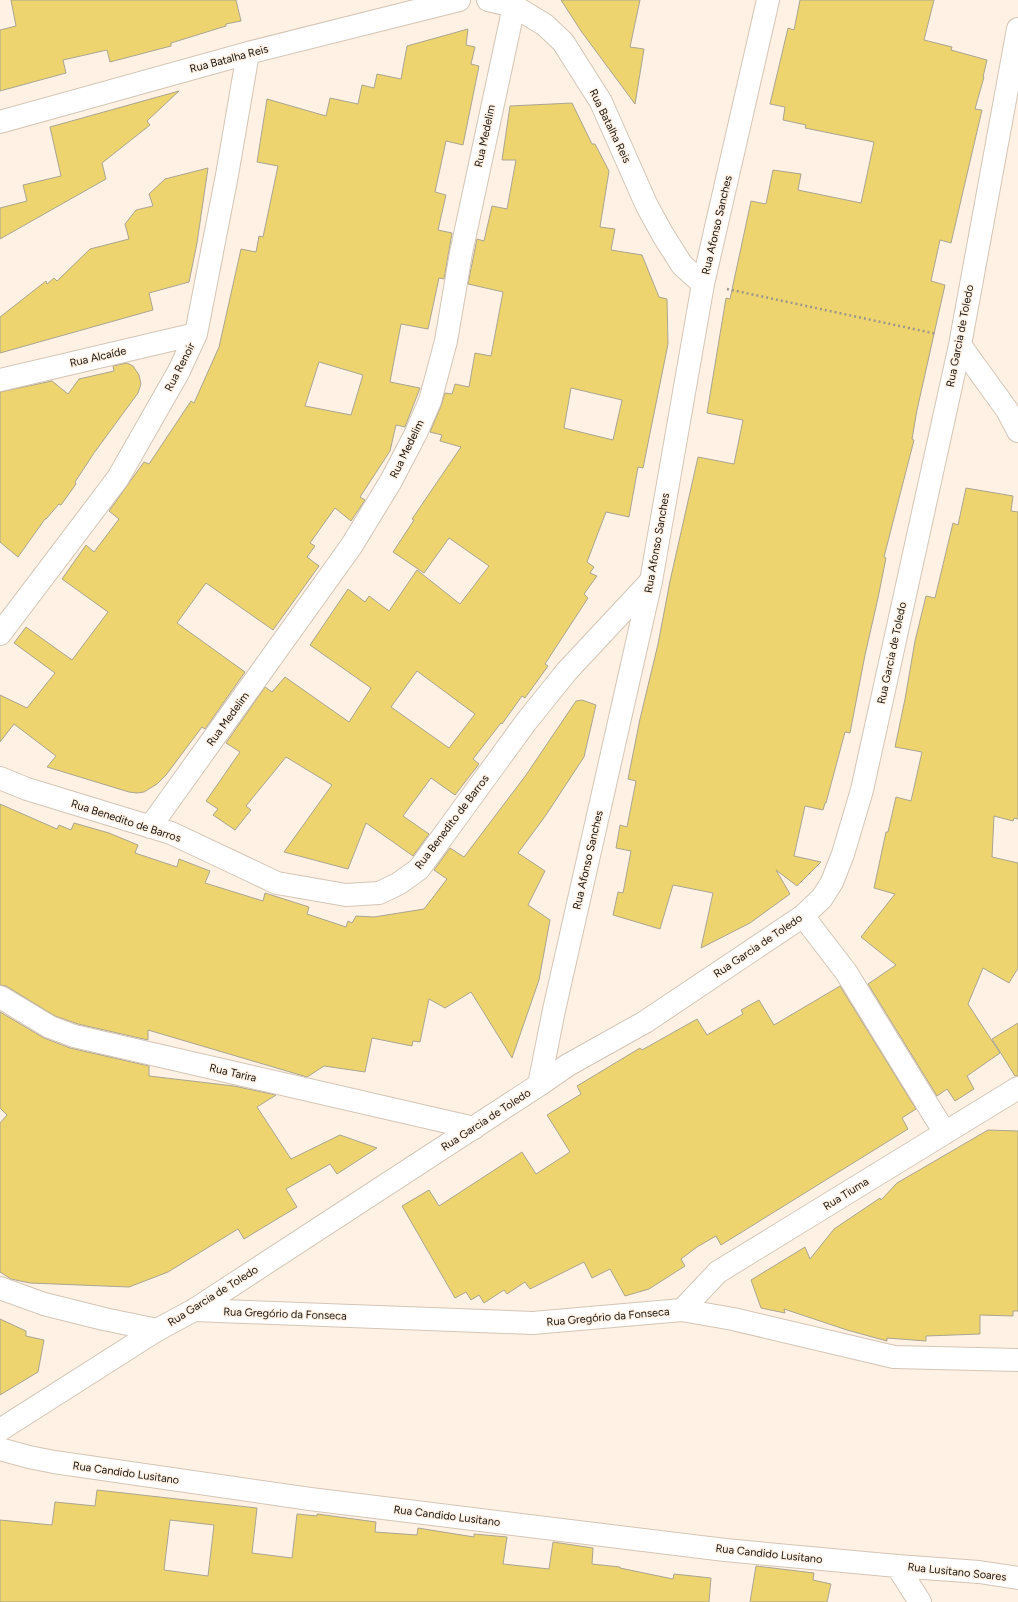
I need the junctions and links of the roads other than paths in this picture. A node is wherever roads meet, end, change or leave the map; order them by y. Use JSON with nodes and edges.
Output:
{"nodes":[{"id":1,"x":459,"y":0,"type":"edge"},
{"id":2,"x":488,"y":0,"type":"edge"},
{"id":3,"x":768,"y":0,"type":"edge"},
{"id":4,"x":514,"y":6,"type":"junction"},
{"id":5,"x":1018,"y":29,"type":"edge"},
{"id":6,"x":248,"y":53,"type":"junction"},
{"id":7,"x":0,"y":122,"type":"edge"},
{"id":8,"x":703,"y":284,"type":"junction"},
{"id":9,"x":196,"y":334,"type":"junction"},
{"id":10,"x":960,"y":344,"type":"junction"},
{"id":11,"x":0,"y":380,"type":"edge"},
{"id":12,"x":1018,"y":431,"type":"edge"},
{"id":13,"x":651,"y":581,"type":"junction"},
{"id":14,"x":0,"y":634,"type":"edge"},
{"id":15,"x":0,"y":778,"type":"edge"},
{"id":16,"x":150,"y":827,"type":"junction"},
{"id":17,"x":803,"y":916,"type":"junction"},
{"id":18,"x":0,"y":997,"type":"edge"},
{"id":19,"x":539,"y":1085,"type":"junction"},
{"id":20,"x":1018,"y":1088,"type":"edge"},
{"id":21,"x":474,"y":1128,"type":"junction"},
{"id":22,"x":945,"y":1133,"type":"junction"},
{"id":23,"x":0,"y":1288,"type":"edge"},
{"id":24,"x":194,"y":1310,"type":"junction"},
{"id":25,"x":682,"y":1310,"type":"junction"},
{"id":26,"x":156,"y":1330,"type":"junction"},
{"id":27,"x":1018,"y":1360,"type":"edge"},
{"id":28,"x":0,"y":1430,"type":"edge"},
{"id":29,"x":0,"y":1449,"type":"edge"},
{"id":30,"x":897,"y":1566,"type":"junction"},
{"id":31,"x":1018,"y":1578,"type":"edge"},
{"id":32,"x":920,"y":1602,"type":"edge"}],
"edges":[{"from":1,"to":6,"type":"street","name":"Rua Batalha Reis"},
{"from":2,"to":4,"type":"street","name":"Rua Batalha Reis"},
{"from":3,"to":8,"type":"street","name":"Rua Afonso Sanches"},
{"from":4,"to":8,"type":"street","name":"Rua Batalha Reis"},
{"from":4,"to":16,"type":"street","name":"Rua Medelim"},
{"from":5,"to":10,"type":"street","name":"Rua Garcia de Toledo"},
{"from":6,"to":7,"type":"street","name":"Rua Batalha Reis"},
{"from":6,"to":9,"type":"street","name":"Rua Renoir"},
{"from":8,"to":13,"type":"street","name":"Rua Afonso Sanches"},
{"from":9,"to":11,"type":"street","name":"Rua Alcaíde"},
{"from":9,"to":14,"type":"street","name":"Rua Renoir"},
{"from":10,"to":12,"type":"street"},
{"from":10,"to":17,"type":"street","name":"Rua Garcia de Toledo"},
{"from":13,"to":16,"type":"street","name":"Rua Benedito de Barros"},
{"from":13,"to":19,"type":"street","name":"Rua Afonso Sanches"},
{"from":15,"to":16,"type":"street","name":"Rua Benedito de Barros"},
{"from":17,"to":19,"type":"street","name":"Rua Garcia de Toledo"},
{"from":17,"to":22,"type":"street"},
{"from":18,"to":21,"type":"street","name":"Rua Tarira"},
{"from":19,"to":21,"type":"street","name":"Rua Garcia de Toledo"},
{"from":20,"to":22,"type":"street","name":"Rua Tiuma"},
{"from":21,"to":24,"type":"street","name":"Rua Garcia de Toledo"},
{"from":22,"to":25,"type":"street","name":"Rua Tiuma"},
{"from":23,"to":26,"type":"street"},
{"from":24,"to":25,"type":"street","name":"Rua Gregório da Fonseca"},
{"from":24,"to":26,"type":"street","name":"Rua Garcia de Toledo"},
{"from":25,"to":27,"type":"street","name":"Rua Gregório da Fonseca"},
{"from":26,"to":28,"type":"street","name":"Rua Garcia de Toledo"},
{"from":29,"to":30,"type":"street","name":"Rua Candido Lusitano"},
{"from":30,"to":31,"type":"street","name":"Rua Lusitano Soares"},
{"from":30,"to":32,"type":"street"}]}
